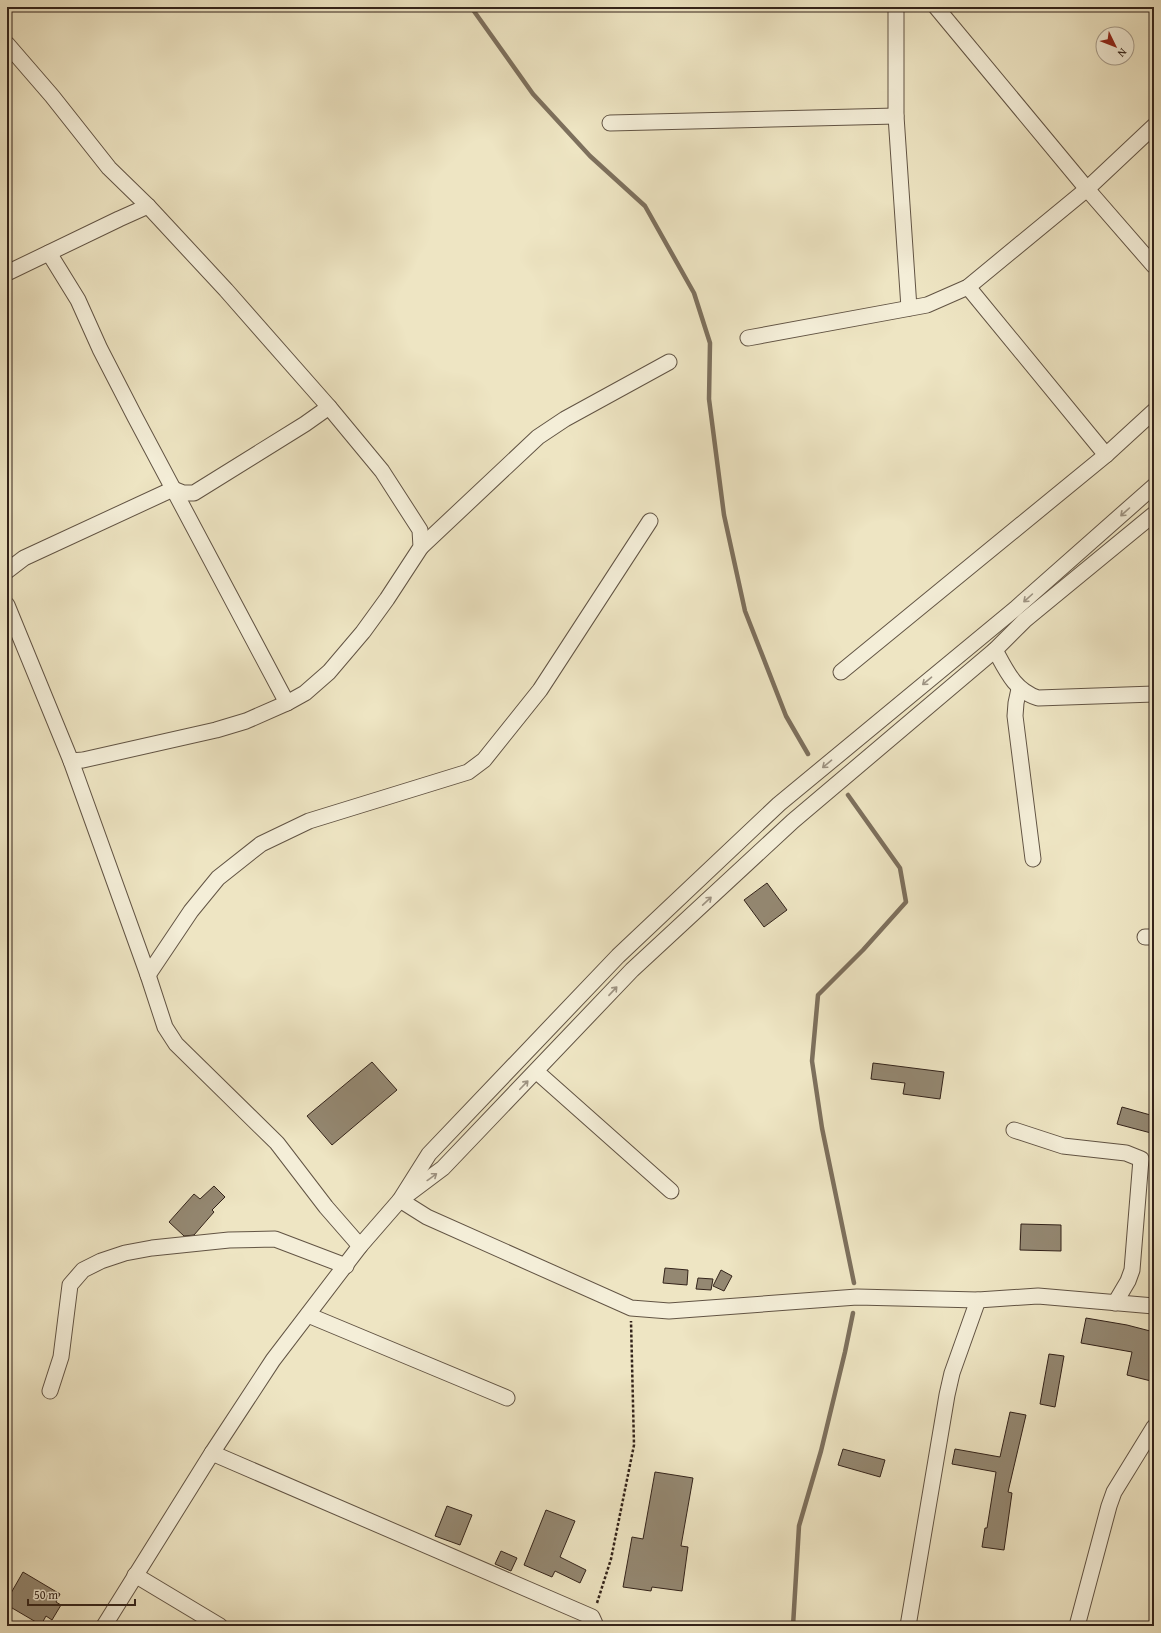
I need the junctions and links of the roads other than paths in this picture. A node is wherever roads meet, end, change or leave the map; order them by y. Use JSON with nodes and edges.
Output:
{"nodes":[{"id":1,"x":896,"y":7,"type":"edge"},
{"id":2,"x":936,"y":7,"type":"edge"},
{"id":3,"x":7,"y":44,"type":"edge"},
{"id":4,"x":896,"y":116,"type":"junction"},
{"id":5,"x":610,"y":123,"type":"dead end"},
{"id":6,"x":1154,"y":126,"type":"edge"},
{"id":7,"x":1087,"y":189,"type":"junction"},
{"id":8,"x":148,"y":206,"type":"junction"},
{"id":9,"x":49,"y":253,"type":"junction"},
{"id":10,"x":1154,"y":266,"type":"edge"},
{"id":11,"x":7,"y":273,"type":"edge"},
{"id":12,"x":968,"y":287,"type":"junction"},
{"id":13,"x":910,"y":308,"type":"junction"},
{"id":14,"x":748,"y":338,"type":"dead end"},
{"id":15,"x":669,"y":362,"type":"dead end"},
{"id":16,"x":329,"y":407,"type":"junction"},
{"id":17,"x":1154,"y":411,"type":"edge"},
{"id":18,"x":1106,"y":455,"type":"junction"},
{"id":19,"x":1154,"y":486,"type":"edge"},
{"id":20,"x":173,"y":489,"type":"junction"},
{"id":21,"x":1154,"y":514,"type":"edge"},
{"id":22,"x":650,"y":521,"type":"dead end"},
{"id":23,"x":421,"y":547,"type":"junction"},
{"id":24,"x":7,"y":571,"type":"edge"},
{"id":25,"x":7,"y":605,"type":"edge"},
{"id":26,"x":995,"y":650,"type":"junction"},
{"id":27,"x":841,"y":672,"type":"dead end"},
{"id":28,"x":1019,"y":689,"type":"junction"},
{"id":29,"x":1154,"y":694,"type":"edge"},
{"id":30,"x":287,"y":703,"type":"junction"},
{"id":31,"x":71,"y":760,"type":"junction"},
{"id":32,"x":1033,"y":859,"type":"dead end"},
{"id":33,"x":148,"y":975,"type":"junction"},
{"id":34,"x":537,"y":1072,"type":"junction"},
{"id":35,"x":1014,"y":1130,"type":"dead end"},
{"id":36,"x":1148,"y":1160,"type":"edge"},
{"id":37,"x":671,"y":1191,"type":"dead end"},
{"id":38,"x":400,"y":1200,"type":"junction"},
{"id":39,"x":360,"y":1246,"type":"junction"},
{"id":40,"x":346,"y":1266,"type":"junction"},
{"id":41,"x":978,"y":1300,"type":"junction"},
{"id":42,"x":1115,"y":1303,"type":"junction"},
{"id":43,"x":1154,"y":1306,"type":"edge"},
{"id":44,"x":308,"y":1315,"type":"junction"},
{"id":45,"x":50,"y":1391,"type":"dead end"},
{"id":46,"x":507,"y":1398,"type":"dead end"},
{"id":47,"x":1154,"y":1427,"type":"edge"},
{"id":48,"x":212,"y":1453,"type":"junction"},
{"id":49,"x":135,"y":1575,"type":"junction"},
{"id":50,"x":594,"y":1622,"type":"edge"},
{"id":51,"x":104,"y":1626,"type":"edge"},
{"id":52,"x":220,"y":1626,"type":"edge"},
{"id":53,"x":908,"y":1626,"type":"edge"},
{"id":54,"x":1077,"y":1626,"type":"edge"}],
"edges":[{"from":1,"to":4,"type":"street"},
{"from":2,"to":7,"type":"street"},
{"from":3,"to":8,"type":"street"},
{"from":4,"to":5,"type":"street"},
{"from":4,"to":13,"type":"street"},
{"from":6,"to":7,"type":"street"},
{"from":7,"to":10,"type":"street"},
{"from":7,"to":12,"type":"street"},
{"from":8,"to":9,"type":"street"},
{"from":8,"to":16,"type":"street"},
{"from":9,"to":11,"type":"street"},
{"from":9,"to":20,"type":"street"},
{"from":12,"to":13,"type":"street"},
{"from":12,"to":18,"type":"street"},
{"from":13,"to":14,"type":"street"},
{"from":15,"to":23,"type":"street"},
{"from":16,"to":20,"type":"street"},
{"from":16,"to":23,"type":"street"},
{"from":17,"to":18,"type":"street"},
{"from":18,"to":27,"type":"street"},
{"from":19,"to":38,"type":"street","one_way":true},
{"from":20,"to":24,"type":"street"},
{"from":20,"to":30,"type":"street"},
{"from":21,"to":26,"type":"street"},
{"from":22,"to":33,"type":"street"},
{"from":23,"to":30,"type":"street"},
{"from":25,"to":31,"type":"street"},
{"from":26,"to":28,"type":"street"},
{"from":34,"to":26,"type":"street","one_way":true},
{"from":28,"to":29,"type":"street"},
{"from":28,"to":32,"type":"street"},
{"from":30,"to":31,"type":"street"},
{"from":31,"to":33,"type":"street"},
{"from":33,"to":39,"type":"street"},
{"from":34,"to":37,"type":"street"},
{"from":38,"to":34,"type":"street","one_way":true},
{"from":35,"to":36,"type":"street"},
{"from":36,"to":42,"type":"street"},
{"from":38,"to":39,"type":"street"},
{"from":38,"to":41,"type":"street"},
{"from":39,"to":40,"type":"street"},
{"from":40,"to":44,"type":"street"},
{"from":40,"to":45,"type":"street"},
{"from":41,"to":42,"type":"street"},
{"from":41,"to":53,"type":"street"},
{"from":42,"to":43,"type":"street"},
{"from":44,"to":46,"type":"street"},
{"from":44,"to":48,"type":"street"},
{"from":47,"to":54,"type":"street"},
{"from":48,"to":49,"type":"street"},
{"from":48,"to":50,"type":"street"},
{"from":49,"to":51,"type":"street"},
{"from":49,"to":52,"type":"street"}]}
